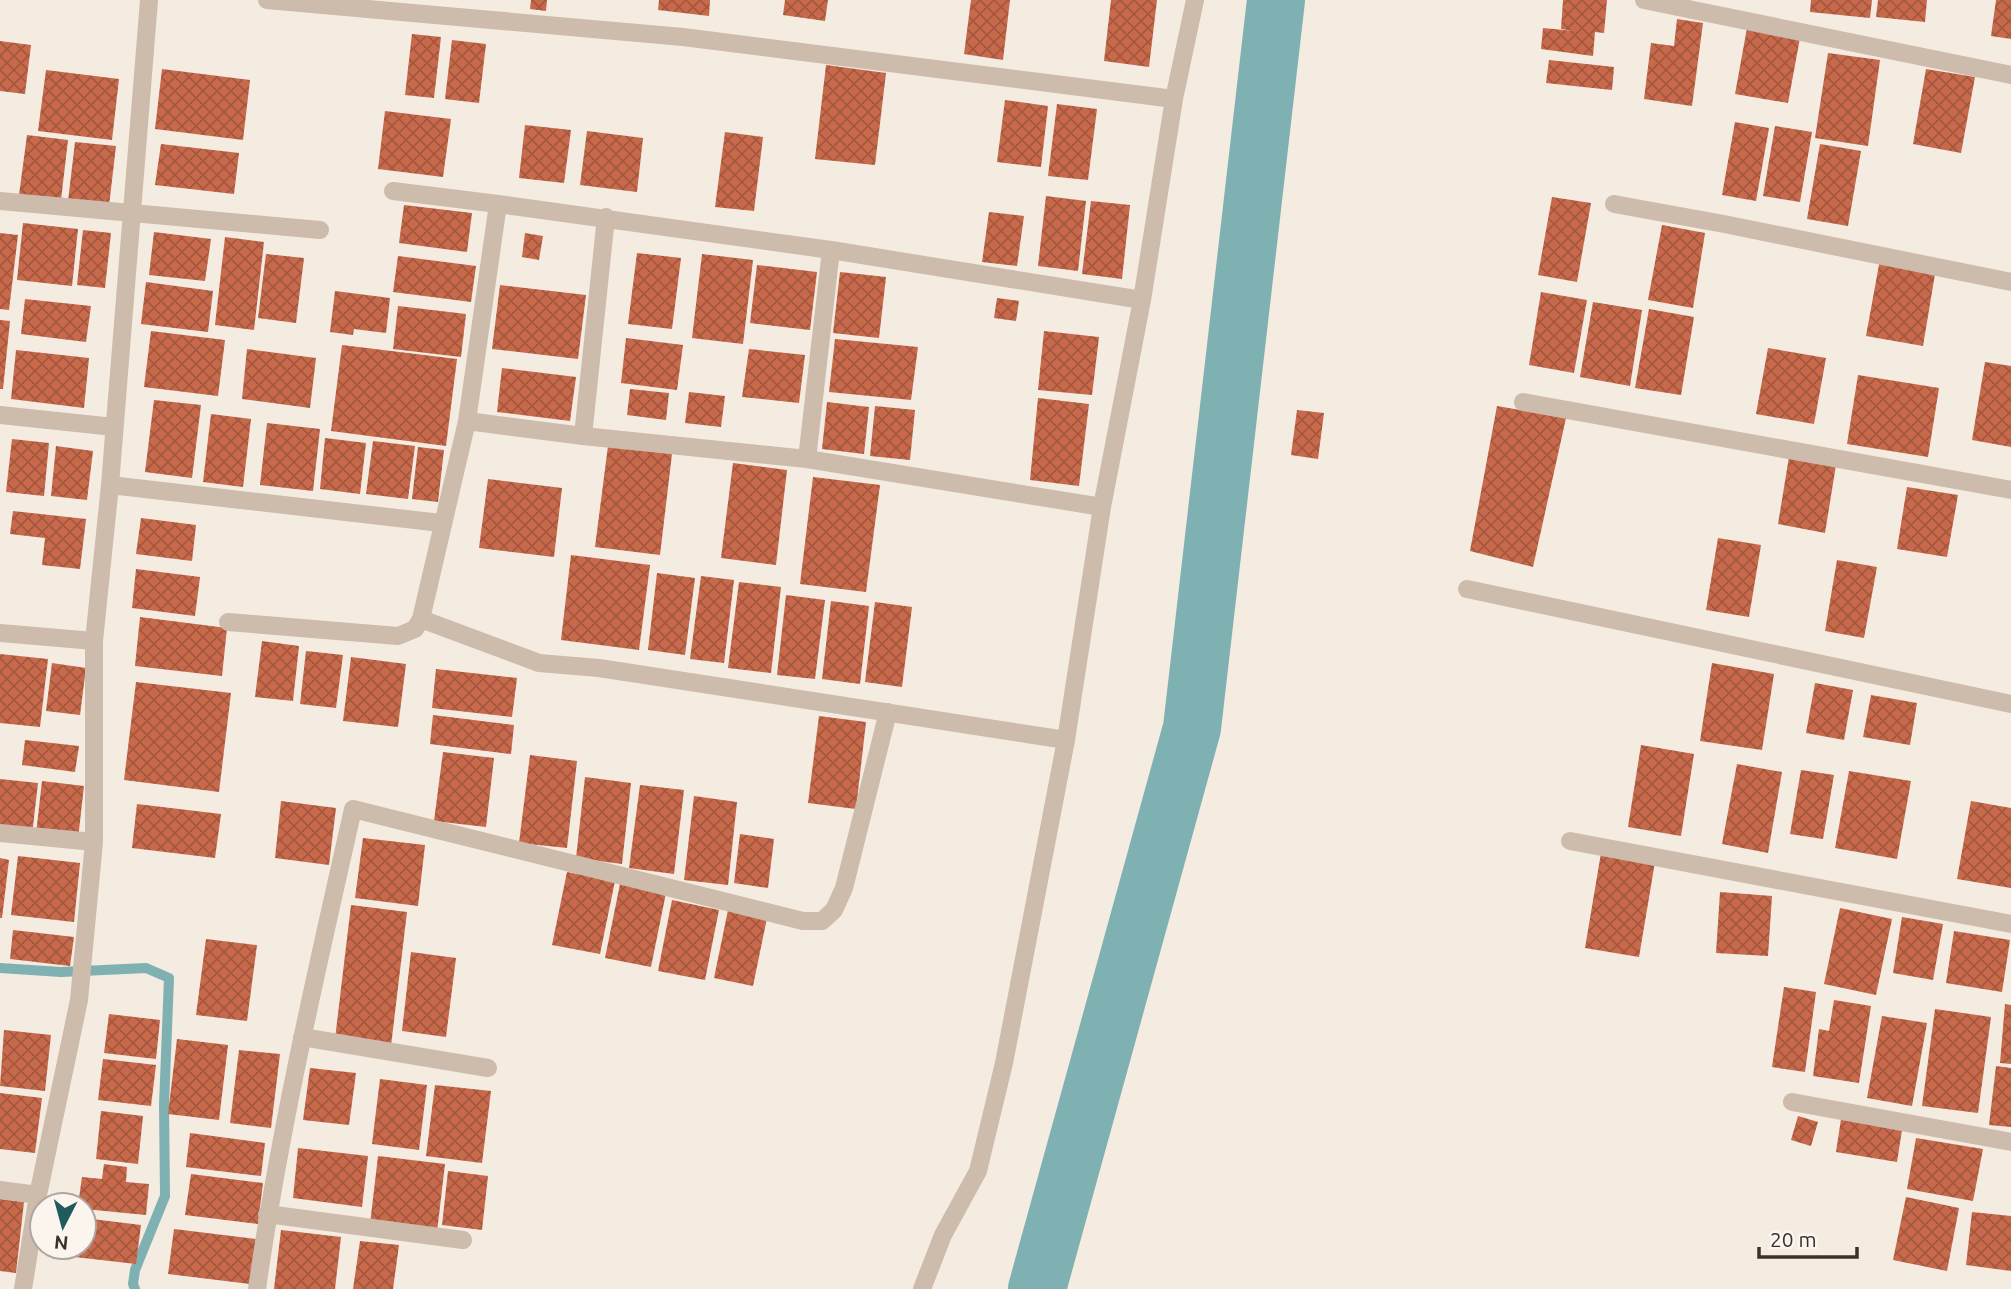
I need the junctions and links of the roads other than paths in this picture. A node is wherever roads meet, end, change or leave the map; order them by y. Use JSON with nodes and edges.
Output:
{"nodes":[{"id":1,"x":149,"y":0,"type":"edge"},
{"id":2,"x":267,"y":0,"type":"edge"},
{"id":3,"x":1195,"y":0,"type":"edge"},
{"id":4,"x":1644,"y":0,"type":"edge"},
{"id":5,"x":2011,"y":75,"type":"edge"},
{"id":6,"x":1174,"y":99,"type":"junction"},
{"id":7,"x":393,"y":191,"type":"dead end"},
{"id":8,"x":0,"y":201,"type":"edge"},
{"id":9,"x":498,"y":204,"type":"junction"},
{"id":10,"x":1614,"y":204,"type":"dead end"},
{"id":11,"x":132,"y":214,"type":"junction"},
{"id":12,"x":606,"y":217,"type":"junction"},
{"id":13,"x":320,"y":230,"type":"dead end"},
{"id":14,"x":831,"y":250,"type":"junction"},
{"id":15,"x":2011,"y":282,"type":"edge"},
{"id":16,"x":1142,"y":300,"type":"junction"},
{"id":17,"x":1523,"y":402,"type":"dead end"},
{"id":18,"x":0,"y":415,"type":"edge"},
{"id":19,"x":467,"y":421,"type":"junction"},
{"id":20,"x":114,"y":426,"type":"junction"},
{"id":21,"x":583,"y":436,"type":"junction"},
{"id":22,"x":807,"y":459,"type":"junction"},
{"id":23,"x":110,"y":485,"type":"junction"},
{"id":24,"x":2011,"y":490,"type":"edge"},
{"id":25,"x":1102,"y":507,"type":"junction"},
{"id":26,"x":441,"y":523,"type":"junction"},
{"id":27,"x":1467,"y":589,"type":"dead end"},
{"id":28,"x":421,"y":619,"type":"junction"},
{"id":29,"x":228,"y":622,"type":"dead end"},
{"id":30,"x":0,"y":633,"type":"edge"},
{"id":31,"x":94,"y":641,"type":"junction"},
{"id":32,"x":2011,"y":704,"type":"edge"},
{"id":33,"x":888,"y":712,"type":"junction"},
{"id":34,"x":1066,"y":740,"type":"junction"},
{"id":35,"x":0,"y":833,"type":"edge"},
{"id":36,"x":1570,"y":841,"type":"dead end"},
{"id":37,"x":94,"y":842,"type":"junction"},
{"id":38,"x":2011,"y":924,"type":"edge"},
{"id":39,"x":302,"y":1037,"type":"junction"},
{"id":40,"x":488,"y":1068,"type":"dead end"},
{"id":41,"x":1793,"y":1102,"type":"dead end"},
{"id":42,"x":2011,"y":1142,"type":"edge"},
{"id":43,"x":0,"y":1190,"type":"edge"},
{"id":44,"x":39,"y":1191,"type":"edge"},
{"id":45,"x":28,"y":1194,"type":"edge"},
{"id":46,"x":267,"y":1214,"type":"junction"},
{"id":47,"x":463,"y":1240,"type":"dead end"},
{"id":48,"x":28,"y":1258,"type":"edge"},
{"id":49,"x":23,"y":1289,"type":"edge"},
{"id":50,"x":257,"y":1289,"type":"edge"},
{"id":51,"x":922,"y":1289,"type":"edge"}],
"edges":[{"from":1,"to":11,"type":"street"},
{"from":2,"to":6,"type":"street"},
{"from":3,"to":6,"type":"street"},
{"from":4,"to":5,"type":"street"},
{"from":6,"to":16,"type":"street"},
{"from":7,"to":9,"type":"street"},
{"from":8,"to":11,"type":"street"},
{"from":9,"to":12,"type":"street"},
{"from":9,"to":19,"type":"street"},
{"from":10,"to":15,"type":"street"},
{"from":11,"to":13,"type":"street"},
{"from":11,"to":20,"type":"street"},
{"from":12,"to":14,"type":"street"},
{"from":12,"to":21,"type":"street"},
{"from":14,"to":16,"type":"street"},
{"from":14,"to":22,"type":"street"},
{"from":16,"to":25,"type":"street"},
{"from":17,"to":24,"type":"street"},
{"from":18,"to":20,"type":"street"},
{"from":19,"to":21,"type":"street"},
{"from":19,"to":26,"type":"street"},
{"from":20,"to":23,"type":"street"},
{"from":21,"to":22,"type":"street"},
{"from":22,"to":25,"type":"street"},
{"from":23,"to":26,"type":"street"},
{"from":23,"to":31,"type":"street"},
{"from":25,"to":34,"type":"street"},
{"from":26,"to":28,"type":"street"},
{"from":27,"to":32,"type":"street"},
{"from":28,"to":29,"type":"street"},
{"from":28,"to":33,"type":"street"},
{"from":30,"to":31,"type":"street"},
{"from":31,"to":37,"type":"street"},
{"from":33,"to":34,"type":"street"},
{"from":33,"to":39,"type":"street"},
{"from":34,"to":51,"type":"street"},
{"from":35,"to":37,"type":"street"},
{"from":36,"to":38,"type":"street"},
{"from":37,"to":44,"type":"street"},
{"from":39,"to":40,"type":"street"},
{"from":39,"to":46,"type":"street"},
{"from":41,"to":42,"type":"street"},
{"from":43,"to":45,"type":"street"},
{"from":46,"to":47,"type":"street"},
{"from":46,"to":50,"type":"street"},
{"from":48,"to":49,"type":"street"}]}
